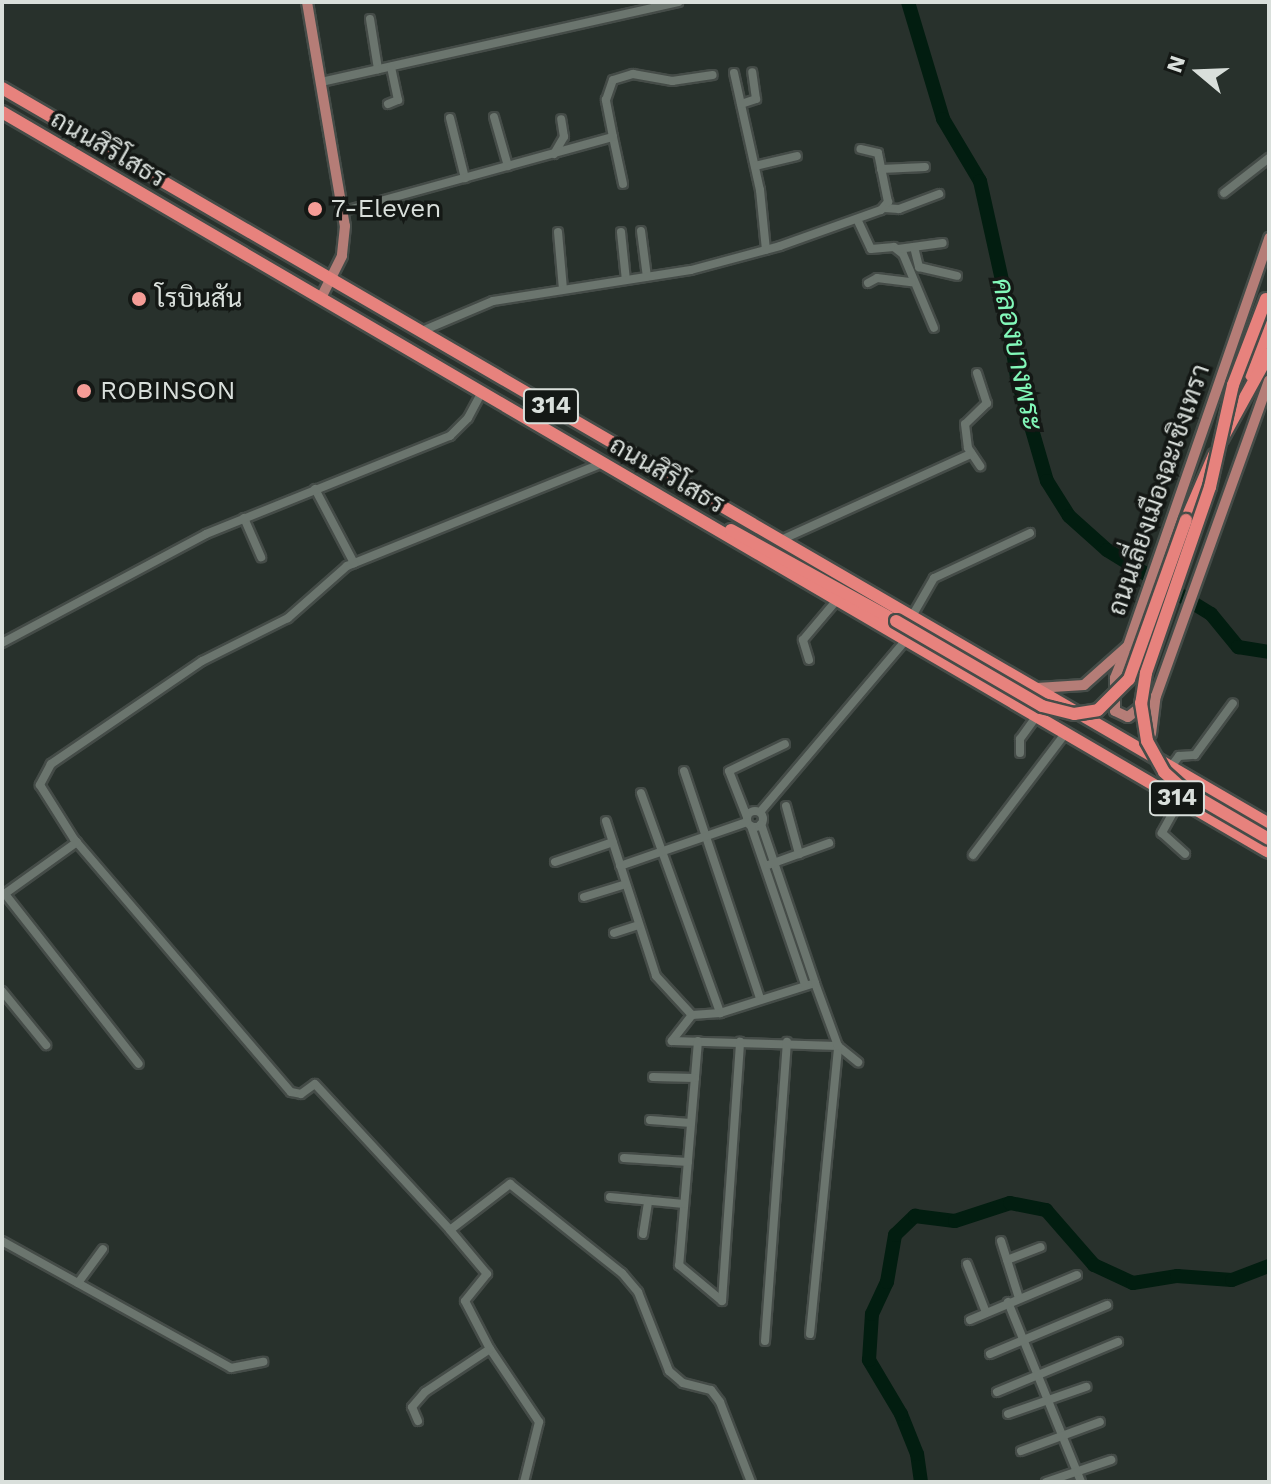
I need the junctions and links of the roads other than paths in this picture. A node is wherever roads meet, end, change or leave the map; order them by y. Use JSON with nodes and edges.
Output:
{"nodes":[{"id":1,"x":307,"y":2,"type":"edge"},
{"id":2,"x":678,"y":2,"type":"edge"},
{"id":3,"x":370,"y":19,"type":"dead end"},
{"id":4,"x":391,"y":67,"type":"junction"},
{"id":5,"x":378,"y":69,"type":"junction"},
{"id":6,"x":752,"y":72,"type":"dead end"},
{"id":7,"x":734,"y":73,"type":"dead end"},
{"id":8,"x":713,"y":75,"type":"dead end"},
{"id":9,"x":321,"y":82,"type":"junction"},
{"id":10,"x":2,"y":88,"type":"edge"},
{"id":11,"x":388,"y":104,"type":"dead end"},
{"id":12,"x":741,"y":104,"type":"junction"},
{"id":13,"x":2,"y":112,"type":"edge"},
{"id":14,"x":494,"y":117,"type":"dead end"},
{"id":15,"x":450,"y":118,"type":"dead end"},
{"id":16,"x":561,"y":119,"type":"dead end"},
{"id":17,"x":613,"y":137,"type":"junction"},
{"id":18,"x":860,"y":149,"type":"dead end"},
{"id":19,"x":554,"y":154,"type":"junction"},
{"id":20,"x":797,"y":156,"type":"dead end"},
{"id":21,"x":1269,"y":158,"type":"edge"},
{"id":22,"x":508,"y":166,"type":"junction"},
{"id":23,"x":755,"y":166,"type":"junction"},
{"id":24,"x":925,"y":167,"type":"dead end"},
{"id":25,"x":881,"y":169,"type":"junction"},
{"id":26,"x":465,"y":178,"type":"junction"},
{"id":27,"x":623,"y":184,"type":"dead end"},
{"id":28,"x":1224,"y":193,"type":"dead end"},
{"id":29,"x":939,"y":194,"type":"dead end"},
{"id":30,"x":884,"y":208,"type":"junction"},
{"id":31,"x":344,"y":211,"type":"junction"},
{"id":32,"x":857,"y":219,"type":"junction"},
{"id":33,"x":641,"y":231,"type":"dead end"},
{"id":34,"x":558,"y":232,"type":"dead end"},
{"id":35,"x":621,"y":232,"type":"dead end"},
{"id":36,"x":1269,"y":238,"type":"edge"},
{"id":37,"x":943,"y":243,"type":"dead end"},
{"id":38,"x":914,"y":247,"type":"junction"},
{"id":39,"x":898,"y":249,"type":"junction"},
{"id":40,"x":766,"y":250,"type":"junction"},
{"id":41,"x":957,"y":276,"type":"dead end"},
{"id":42,"x":647,"y":277,"type":"junction"},
{"id":43,"x":332,"y":279,"type":"junction"},
{"id":44,"x":626,"y":280,"type":"junction"},
{"id":45,"x":912,"y":282,"type":"junction"},
{"id":46,"x":868,"y":283,"type":"dead end"},
{"id":47,"x":563,"y":289,"type":"junction"},
{"id":48,"x":1267,"y":294,"type":"edge"},
{"id":49,"x":321,"y":298,"type":"junction"},
{"id":50,"x":1269,"y":325,"type":"edge"},
{"id":51,"x":934,"y":328,"type":"dead end"},
{"id":52,"x":422,"y":331,"type":"junction"},
{"id":53,"x":1269,"y":354,"type":"edge"},
{"id":54,"x":977,"y":373,"type":"dead end"},
{"id":55,"x":1269,"y":381,"type":"edge"},
{"id":56,"x":482,"y":392,"type":"junction"},
{"id":57,"x":1267,"y":398,"type":"edge"},
{"id":58,"x":1237,"y":416,"type":"junction"},
{"id":59,"x":971,"y":454,"type":"junction"},
{"id":60,"x":603,"y":463,"type":"junction"},
{"id":61,"x":980,"y":466,"type":"dead end"},
{"id":62,"x":315,"y":489,"type":"junction"},
{"id":63,"x":676,"y":506,"type":"junction"},
{"id":64,"x":244,"y":518,"type":"junction"},
{"id":65,"x":1030,"y":533,"type":"dead end"},
{"id":66,"x":781,"y":540,"type":"junction"},
{"id":67,"x":261,"y":557,"type":"dead end"},
{"id":68,"x":354,"y":563,"type":"junction"},
{"id":69,"x":836,"y":601,"type":"junction"},
{"id":70,"x":911,"y":618,"type":"junction"},
{"id":71,"x":906,"y":640,"type":"junction"},
{"id":72,"x":2,"y":643,"type":"edge"},
{"id":73,"x":1128,"y":646,"type":"junction"},
{"id":74,"x":809,"y":660,"type":"dead end"},
{"id":75,"x":1166,"y":670,"type":"junction"},
{"id":76,"x":1028,"y":688,"type":"junction"},
{"id":77,"x":1233,"y":703,"type":"dead end"},
{"id":78,"x":1036,"y":717,"type":"junction"},
{"id":79,"x":1097,"y":727,"type":"junction"},
{"id":80,"x":1065,"y":734,"type":"junction"},
{"id":81,"x":1123,"y":741,"type":"junction"},
{"id":82,"x":785,"y":744,"type":"dead end"},
{"id":83,"x":1085,"y":745,"type":"junction"},
{"id":84,"x":1020,"y":753,"type":"dead end"},
{"id":85,"x":1114,"y":762,"type":"junction"},
{"id":86,"x":1167,"y":767,"type":"junction"},
{"id":87,"x":684,"y":771,"type":"dead end"},
{"id":88,"x":641,"y":793,"type":"dead end"},
{"id":89,"x":1180,"y":800,"type":"junction"},
{"id":90,"x":786,"y":806,"type":"dead end"},
{"id":91,"x":760,"y":812,"type":"junction"},
{"id":92,"x":606,"y":821,"type":"dead end"},
{"id":93,"x":748,"y":822,"type":"junction"},
{"id":94,"x":761,"y":824,"type":"junction"},
{"id":95,"x":1269,"y":824,"type":"edge"},
{"id":96,"x":705,"y":836,"type":"junction"},
{"id":97,"x":1269,"y":839,"type":"edge"},
{"id":98,"x":77,"y":842,"type":"junction"},
{"id":99,"x":613,"y":842,"type":"junction"},
{"id":100,"x":829,"y":843,"type":"dead end"},
{"id":101,"x":661,"y":852,"type":"junction"},
{"id":102,"x":1269,"y":852,"type":"edge"},
{"id":103,"x":799,"y":854,"type":"junction"},
{"id":104,"x":1185,"y":854,"type":"dead end"},
{"id":105,"x":973,"y":855,"type":"dead end"},
{"id":106,"x":555,"y":862,"type":"dead end"},
{"id":107,"x":773,"y":863,"type":"junction"},
{"id":108,"x":620,"y":866,"type":"junction"},
{"id":109,"x":764,"y":866,"type":"junction"},
{"id":110,"x":626,"y":884,"type":"junction"},
{"id":111,"x":3,"y":895,"type":"edge"},
{"id":112,"x":584,"y":897,"type":"dead end"},
{"id":113,"x":639,"y":925,"type":"junction"},
{"id":114,"x":614,"y":933,"type":"dead end"},
{"id":115,"x":815,"y":983,"type":"junction"},
{"id":116,"x":805,"y":985,"type":"junction"},
{"id":117,"x":2,"y":991,"type":"edge"},
{"id":118,"x":760,"y":998,"type":"junction"},
{"id":119,"x":720,"y":1013,"type":"junction"},
{"id":120,"x":692,"y":1015,"type":"junction"},
{"id":121,"x":698,"y":1041,"type":"junction"},
{"id":122,"x":740,"y":1042,"type":"junction"},
{"id":123,"x":787,"y":1042,"type":"junction"},
{"id":124,"x":46,"y":1045,"type":"dead end"},
{"id":125,"x":838,"y":1046,"type":"junction"},
{"id":126,"x":858,"y":1062,"type":"dead end"},
{"id":127,"x":139,"y":1064,"type":"dead end"},
{"id":128,"x":653,"y":1077,"type":"dead end"},
{"id":129,"x":695,"y":1078,"type":"junction"},
{"id":130,"x":650,"y":1120,"type":"dead end"},
{"id":131,"x":691,"y":1123,"type":"junction"},
{"id":132,"x":624,"y":1158,"type":"dead end"},
{"id":133,"x":688,"y":1162,"type":"junction"},
{"id":134,"x":610,"y":1197,"type":"dead end"},
{"id":135,"x":648,"y":1201,"type":"junction"},
{"id":136,"x":684,"y":1204,"type":"junction"},
{"id":137,"x":450,"y":1230,"type":"junction"},
{"id":138,"x":643,"y":1234,"type":"dead end"},
{"id":139,"x":2,"y":1241,"type":"edge"},
{"id":140,"x":1001,"y":1241,"type":"dead end"},
{"id":141,"x":1041,"y":1247,"type":"dead end"},
{"id":142,"x":103,"y":1249,"type":"dead end"},
{"id":143,"x":1007,"y":1260,"type":"junction"},
{"id":144,"x":967,"y":1264,"type":"dead end"},
{"id":145,"x":1077,"y":1275,"type":"dead end"},
{"id":146,"x":78,"y":1283,"type":"junction"},
{"id":147,"x":1019,"y":1298,"type":"junction"},
{"id":148,"x":1008,"y":1302,"type":"junction"},
{"id":149,"x":1107,"y":1305,"type":"dead end"},
{"id":150,"x":985,"y":1310,"type":"junction"},
{"id":151,"x":970,"y":1320,"type":"dead end"},
{"id":152,"x":810,"y":1334,"type":"dead end"},
{"id":153,"x":765,"y":1341,"type":"dead end"},
{"id":154,"x":1023,"y":1341,"type":"junction"},
{"id":155,"x":1118,"y":1342,"type":"dead end"},
{"id":156,"x":490,"y":1349,"type":"junction"},
{"id":157,"x":990,"y":1354,"type":"dead end"},
{"id":158,"x":263,"y":1362,"type":"dead end"},
{"id":159,"x":1037,"y":1376,"type":"junction"},
{"id":160,"x":1086,"y":1387,"type":"dead end"},
{"id":161,"x":997,"y":1392,"type":"dead end"},
{"id":162,"x":1046,"y":1400,"type":"junction"},
{"id":163,"x":1008,"y":1414,"type":"dead end"},
{"id":164,"x":418,"y":1421,"type":"dead end"},
{"id":165,"x":1100,"y":1422,"type":"dead end"},
{"id":166,"x":1063,"y":1435,"type":"junction"},
{"id":167,"x":1021,"y":1451,"type":"dead end"},
{"id":168,"x":1111,"y":1460,"type":"dead end"},
{"id":169,"x":1077,"y":1471,"type":"junction"},
{"id":170,"x":524,"y":1482,"type":"edge"},
{"id":171,"x":751,"y":1482,"type":"edge"},
{"id":172,"x":1048,"y":1482,"type":"edge"},
{"id":173,"x":1081,"y":1482,"type":"edge"}],
"edges":[{"from":1,"to":9,"type":"main road"},
{"from":2,"to":4,"type":"street"},
{"from":3,"to":5,"type":"street"},
{"from":4,"to":5,"type":"street"},
{"from":4,"to":11,"type":"street"},
{"from":5,"to":9,"type":"street"},
{"from":6,"to":12,"type":"street"},
{"from":7,"to":12,"type":"street"},
{"from":8,"to":17,"type":"street"},
{"from":9,"to":31,"type":"main road"},
{"from":10,"to":43,"type":"highway","name":"ถนนสิริโสธร","number":"314"},
{"from":12,"to":23,"type":"street"},
{"from":13,"to":49,"type":"highway","name":"ถนนสิริโสธร","number":"314"},
{"from":14,"to":22,"type":"street"},
{"from":15,"to":26,"type":"street"},
{"from":16,"to":19,"type":"street"},
{"from":17,"to":19,"type":"street"},
{"from":17,"to":27,"type":"street"},
{"from":18,"to":25,"type":"street"},
{"from":19,"to":22,"type":"street"},
{"from":20,"to":23,"type":"street"},
{"from":21,"to":28,"type":"street"},
{"from":22,"to":26,"type":"street"},
{"from":23,"to":40,"type":"street"},
{"from":24,"to":25,"type":"street"},
{"from":25,"to":30,"type":"street"},
{"from":26,"to":31,"type":"street"},
{"from":29,"to":30,"type":"street"},
{"from":30,"to":32,"type":"street"},
{"from":31,"to":43,"type":"main road"},
{"from":32,"to":39,"type":"street"},
{"from":32,"to":40,"type":"street"},
{"from":33,"to":42,"type":"street"},
{"from":34,"to":47,"type":"street"},
{"from":35,"to":44,"type":"street"},
{"from":36,"to":73,"type":"main road","name":"ถนนเลี่ยงเมืองฉะเชิงเทรา"},
{"from":37,"to":38,"type":"street"},
{"from":38,"to":39,"type":"street"},
{"from":38,"to":41,"type":"street"},
{"from":39,"to":45,"type":"street"},
{"from":40,"to":42,"type":"street"},
{"from":42,"to":44,"type":"street"},
{"from":43,"to":49,"type":"main road"},
{"from":43,"to":52,"type":"highway","name":"ถนนสิริโสธร","number":"314"},
{"from":44,"to":47,"type":"street"},
{"from":45,"to":46,"type":"street"},
{"from":45,"to":51,"type":"street"},
{"from":47,"to":52,"type":"street"},
{"from":48,"to":97,"type":"highway","bridge":true},
{"from":49,"to":56,"type":"highway","name":"ถนนสิริโสธร","number":"314"},
{"from":50,"to":58,"type":"highway","name":"ถนนเลี่ยงเมืองฉะเชิงเทรา"},
{"from":52,"to":66,"type":"highway","name":"ถนนสิริโสธร","number":"314"},
{"from":53,"to":58,"type":"highway"},
{"from":54,"to":59,"type":"street"},
{"from":55,"to":57,"type":"main road"},
{"from":56,"to":60,"type":"highway","name":"ถนนสิริโสธร","number":"314"},
{"from":56,"to":62,"type":"street"},
{"from":57,"to":75,"type":"main road"},
{"from":58,"to":63,"type":"highway","bridge":true},
{"from":59,"to":61,"type":"street"},
{"from":59,"to":66,"type":"street"},
{"from":60,"to":63,"type":"highway","name":"ถนนสิริโสธร","number":"314"},
{"from":60,"to":68,"type":"street"},
{"from":62,"to":64,"type":"street"},
{"from":62,"to":68,"type":"street"},
{"from":63,"to":69,"type":"highway","name":"ถนนสิริโสธร","number":"314"},
{"from":64,"to":67,"type":"street"},
{"from":64,"to":72,"type":"street"},
{"from":65,"to":70,"type":"street"},
{"from":66,"to":70,"type":"highway","name":"ถนนสิริโสธร","number":"314"},
{"from":68,"to":98,"type":"street"},
{"from":69,"to":71,"type":"highway","name":"ถนนสิริโสธร","number":"314"},
{"from":69,"to":74,"type":"street"},
{"from":70,"to":76,"type":"highway","name":"ถนนสิริโสธร","number":"314"},
{"from":71,"to":78,"type":"highway","name":"ถนนสิริโสธร","number":"314"},
{"from":71,"to":91,"type":"street"},
{"from":73,"to":75,"type":"main road"},
{"from":73,"to":76,"type":"main road","name":"ถนนเลี่ยงเมืองฉะเชิงเทรา"},
{"from":75,"to":86,"type":"main road"},
{"from":76,"to":79,"type":"highway","name":"ถนนสิริโสธร","number":"314"},
{"from":77,"to":86,"type":"street"},
{"from":78,"to":80,"type":"highway","name":"ถนนสิริโสธร","number":"314"},
{"from":78,"to":84,"type":"street"},
{"from":79,"to":81,"type":"highway","name":"ถนนสิริโสธร","number":"314"},
{"from":79,"to":83,"type":"highway"},
{"from":80,"to":83,"type":"highway","name":"ถนนสิริโสธร","number":"314"},
{"from":80,"to":105,"type":"street"},
{"from":81,"to":85,"type":"highway","number":"314"},
{"from":81,"to":86,"type":"highway","name":"ถนนสิริโสธร","number":"314"},
{"from":82,"to":93,"type":"street"},
{"from":83,"to":85,"type":"highway","name":"ถนนสิริโสธร","number":"314"},
{"from":85,"to":89,"type":"highway","name":"ถนนสิริโสธร","number":"314"},
{"from":86,"to":95,"type":"highway","name":"ถนนสิริโสธร","number":"314"},
{"from":87,"to":96,"type":"street"},
{"from":88,"to":101,"type":"street"},
{"from":89,"to":102,"type":"highway","name":"ถนนสิริโสธร","number":"314"},
{"from":89,"to":104,"type":"street"},
{"from":90,"to":103,"type":"street"},
{"from":91,"to":93,"type":"street"},
{"from":91,"to":94,"type":"street"},
{"from":92,"to":99,"type":"street"},
{"from":93,"to":94,"type":"street"},
{"from":93,"to":96,"type":"street"},
{"from":93,"to":109,"type":"street"},
{"from":94,"to":107,"type":"street"},
{"from":96,"to":101,"type":"street"},
{"from":96,"to":118,"type":"street"},
{"from":98,"to":111,"type":"street"},
{"from":98,"to":137,"type":"street"},
{"from":99,"to":106,"type":"street"},
{"from":99,"to":108,"type":"street"},
{"from":100,"to":103,"type":"street"},
{"from":101,"to":108,"type":"street"},
{"from":101,"to":119,"type":"street"},
{"from":103,"to":107,"type":"street"},
{"from":107,"to":109,"type":"street"},
{"from":107,"to":115,"type":"street"},
{"from":108,"to":110,"type":"street"},
{"from":109,"to":116,"type":"street"},
{"from":110,"to":112,"type":"street"},
{"from":110,"to":113,"type":"street"},
{"from":111,"to":127,"type":"street"},
{"from":113,"to":114,"type":"street"},
{"from":113,"to":120,"type":"street"},
{"from":115,"to":116,"type":"street"},
{"from":115,"to":125,"type":"street"},
{"from":116,"to":118,"type":"street"},
{"from":117,"to":124,"type":"street"},
{"from":118,"to":119,"type":"street"},
{"from":119,"to":120,"type":"street"},
{"from":120,"to":121,"type":"street"},
{"from":121,"to":122,"type":"street"},
{"from":121,"to":129,"type":"street"},
{"from":122,"to":123,"type":"street"},
{"from":122,"to":136,"type":"street"},
{"from":123,"to":125,"type":"street"},
{"from":123,"to":153,"type":"street"},
{"from":125,"to":126,"type":"street"},
{"from":125,"to":152,"type":"street"},
{"from":128,"to":129,"type":"street"},
{"from":129,"to":131,"type":"street"},
{"from":130,"to":131,"type":"street"},
{"from":131,"to":133,"type":"street"},
{"from":132,"to":133,"type":"street"},
{"from":133,"to":136,"type":"street"},
{"from":134,"to":135,"type":"street"},
{"from":135,"to":136,"type":"street"},
{"from":135,"to":138,"type":"street"},
{"from":137,"to":156,"type":"street"},
{"from":137,"to":171,"type":"street"},
{"from":139,"to":146,"type":"street"},
{"from":140,"to":143,"type":"street"},
{"from":141,"to":143,"type":"street"},
{"from":142,"to":146,"type":"street"},
{"from":143,"to":147,"type":"street"},
{"from":144,"to":150,"type":"street"},
{"from":145,"to":147,"type":"street"},
{"from":146,"to":158,"type":"street"},
{"from":147,"to":148,"type":"street"},
{"from":148,"to":150,"type":"street"},
{"from":148,"to":154,"type":"street"},
{"from":149,"to":154,"type":"street"},
{"from":150,"to":151,"type":"street"},
{"from":154,"to":157,"type":"street"},
{"from":154,"to":159,"type":"street"},
{"from":155,"to":159,"type":"street"},
{"from":156,"to":164,"type":"street"},
{"from":156,"to":170,"type":"street"},
{"from":159,"to":161,"type":"street"},
{"from":159,"to":162,"type":"street"},
{"from":160,"to":162,"type":"street"},
{"from":162,"to":163,"type":"street"},
{"from":162,"to":166,"type":"street"},
{"from":165,"to":166,"type":"street"},
{"from":166,"to":167,"type":"street"},
{"from":166,"to":169,"type":"street"},
{"from":168,"to":169,"type":"street"},
{"from":169,"to":172,"type":"street"},
{"from":169,"to":173,"type":"street"}]}
